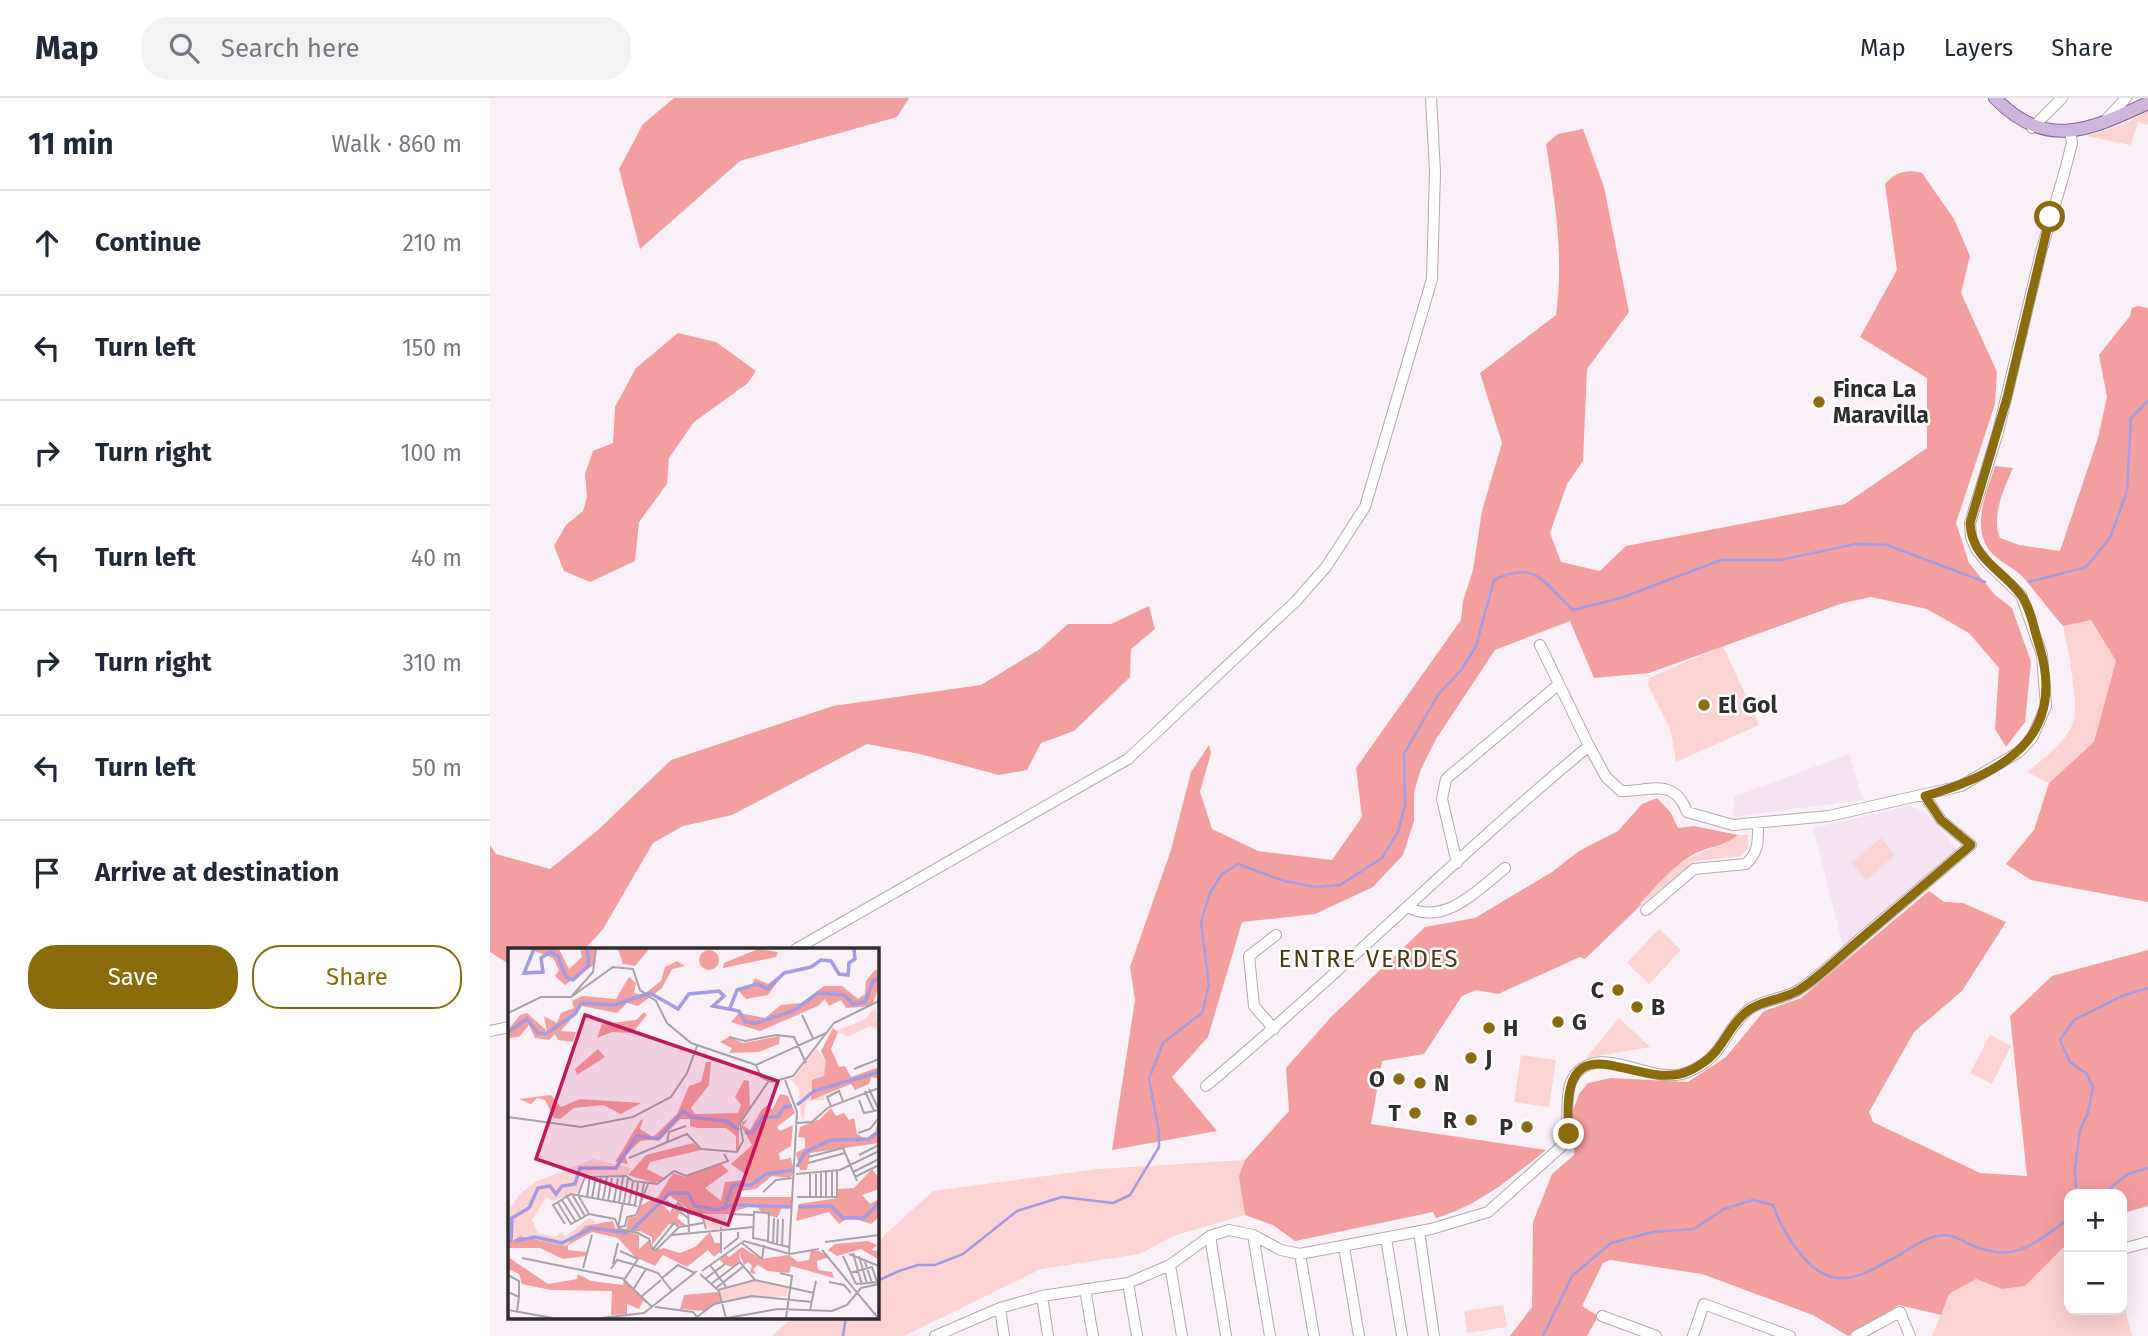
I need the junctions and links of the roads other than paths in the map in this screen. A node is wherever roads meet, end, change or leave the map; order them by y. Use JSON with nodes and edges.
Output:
{"nodes":[{"id":1,"x":1431,"y":98,"type":"edge"},
{"id":2,"x":2062,"y":98,"type":"edge"},
{"id":3,"x":2126,"y":98,"type":"edge"},
{"id":4,"x":2000,"y":99,"type":"edge"},
{"id":5,"x":2148,"y":103,"type":"edge"},
{"id":6,"x":2100,"y":125,"type":"junction"},
{"id":7,"x":2032,"y":128,"type":"junction"},
{"id":8,"x":2070,"y":130,"type":"junction"},
{"id":9,"x":1540,"y":645,"type":"dead end"},
{"id":10,"x":1559,"y":684,"type":"junction"},
{"id":11,"x":1589,"y":746,"type":"junction"},
{"id":12,"x":1925,"y":796,"type":"junction"},
{"id":13,"x":1758,"y":825,"type":"junction"},
{"id":14,"x":1457,"y":863,"type":"junction"},
{"id":15,"x":1505,"y":868,"type":"dead end"},
{"id":16,"x":1408,"y":907,"type":"junction"},
{"id":17,"x":1646,"y":910,"type":"dead end"},
{"id":18,"x":1276,"y":935,"type":"dead end"},
{"id":19,"x":798,"y":948,"type":"edge"},
{"id":20,"x":508,"y":1027,"type":"edge"},
{"id":21,"x":1275,"y":1029,"type":"junction"},
{"id":22,"x":490,"y":1031,"type":"edge"},
{"id":23,"x":1206,"y":1086,"type":"dead end"},
{"id":24,"x":1419,"y":1231,"type":"junction"},
{"id":25,"x":1253,"y":1235,"type":"junction"},
{"id":26,"x":1210,"y":1236,"type":"junction"},
{"id":27,"x":1386,"y":1238,"type":"junction"},
{"id":28,"x":2148,"y":1242,"type":"edge"},
{"id":29,"x":1344,"y":1247,"type":"junction"},
{"id":30,"x":2127,"y":1248,"type":"edge"},
{"id":31,"x":1300,"y":1254,"type":"junction"},
{"id":32,"x":1170,"y":1265,"type":"junction"},
{"id":33,"x":1128,"y":1283,"type":"junction"},
{"id":34,"x":1085,"y":1289,"type":"junction"},
{"id":35,"x":1042,"y":1296,"type":"junction"},
{"id":36,"x":1000,"y":1308,"type":"junction"},
{"id":37,"x":1602,"y":1316,"type":"dead end"},
{"id":38,"x":958,"y":1331,"type":"edge"},
{"id":39,"x":935,"y":1336,"type":"edge"},
{"id":40,"x":1004,"y":1336,"type":"edge"},
{"id":41,"x":1048,"y":1336,"type":"edge"},
{"id":42,"x":1093,"y":1336,"type":"edge"},
{"id":43,"x":1137,"y":1336,"type":"edge"},
{"id":44,"x":1182,"y":1336,"type":"edge"},
{"id":45,"x":1226,"y":1336,"type":"edge"},
{"id":46,"x":1270,"y":1336,"type":"edge"},
{"id":47,"x":1314,"y":1336,"type":"edge"},
{"id":48,"x":1359,"y":1336,"type":"edge"},
{"id":49,"x":1402,"y":1336,"type":"edge"},
{"id":50,"x":1434,"y":1336,"type":"edge"},
{"id":51,"x":1656,"y":1336,"type":"edge"},
{"id":52,"x":1693,"y":1336,"type":"edge"},
{"id":53,"x":1790,"y":1336,"type":"edge"},
{"id":54,"x":1856,"y":1336,"type":"edge"},
{"id":55,"x":1910,"y":1336,"type":"edge"}],
"edges":[{"from":1,"to":19,"type":"street"},
{"from":2,"to":7,"type":"street"},
{"from":3,"to":6,"type":"street"},
{"from":4,"to":7,"type":"main road"},
{"from":5,"to":6,"type":"main road"},
{"from":6,"to":8,"type":"main road"},
{"from":7,"to":8,"type":"main road"},
{"from":8,"to":12,"type":"street"},
{"from":9,"to":10,"type":"street"},
{"from":10,"to":11,"type":"street"},
{"from":10,"to":14,"type":"street"},
{"from":11,"to":13,"type":"street"},
{"from":11,"to":14,"type":"street"},
{"from":12,"to":13,"type":"street"},
{"from":12,"to":24,"type":"street"},
{"from":13,"to":17,"type":"street"},
{"from":14,"to":16,"type":"street"},
{"from":15,"to":16,"type":"street"},
{"from":16,"to":21,"type":"street"},
{"from":18,"to":21,"type":"street"},
{"from":20,"to":22,"type":"street"},
{"from":21,"to":23,"type":"street"},
{"from":24,"to":27,"type":"street"},
{"from":24,"to":50,"type":"street"},
{"from":25,"to":26,"type":"street"},
{"from":25,"to":31,"type":"street"},
{"from":25,"to":46,"type":"street"},
{"from":26,"to":32,"type":"street"},
{"from":26,"to":45,"type":"street"},
{"from":27,"to":29,"type":"street"},
{"from":27,"to":49,"type":"street"},
{"from":28,"to":30,"type":"street"},
{"from":29,"to":31,"type":"street"},
{"from":29,"to":48,"type":"street"},
{"from":31,"to":47,"type":"street"},
{"from":32,"to":33,"type":"street"},
{"from":32,"to":44,"type":"street"},
{"from":33,"to":34,"type":"street"},
{"from":33,"to":43,"type":"street"},
{"from":34,"to":35,"type":"street"},
{"from":34,"to":42,"type":"street"},
{"from":35,"to":36,"type":"street"},
{"from":35,"to":41,"type":"street"},
{"from":36,"to":38,"type":"street"},
{"from":36,"to":40,"type":"street"},
{"from":37,"to":51,"type":"street"},
{"from":38,"to":39,"type":"street"},
{"from":52,"to":53,"type":"street"},
{"from":54,"to":55,"type":"street"}]}
